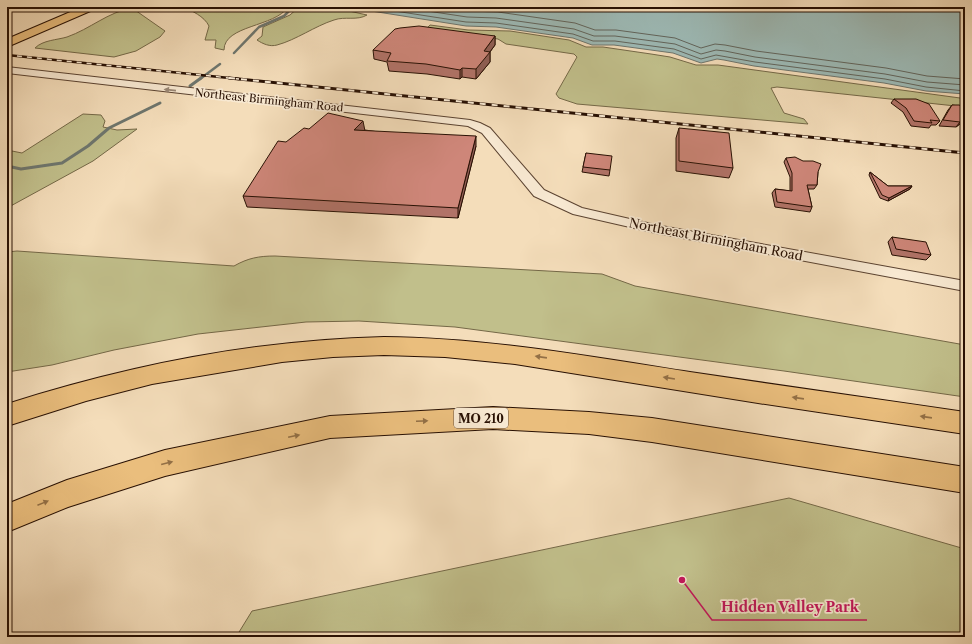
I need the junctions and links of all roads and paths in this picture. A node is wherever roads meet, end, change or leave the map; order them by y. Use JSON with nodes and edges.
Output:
{"nodes":[{"id":1,"x":76,"y":7,"type":"edge"},
{"id":2,"x":91,"y":7,"type":"edge"},
{"id":3,"x":7,"y":36,"type":"edge"},
{"id":4,"x":7,"y":43,"type":"edge"},
{"id":5,"x":7,"y":70,"type":"edge"},
{"id":6,"x":965,"y":286,"type":"edge"},
{"id":7,"x":7,"y":415,"type":"edge"},
{"id":8,"x":965,"y":423,"type":"edge"},
{"id":9,"x":965,"y":480,"type":"edge"},
{"id":10,"x":7,"y":518,"type":"edge"}],
"edges":[{"from":1,"to":3,"type":"highway"},
{"from":2,"to":4,"type":"highway"},
{"from":5,"to":6,"type":"street","name":"Northeast Birmingham Road"},
{"from":8,"to":7,"type":"highway","one_way":true},
{"from":10,"to":9,"type":"highway","number":"MO 210","one_way":true}]}
